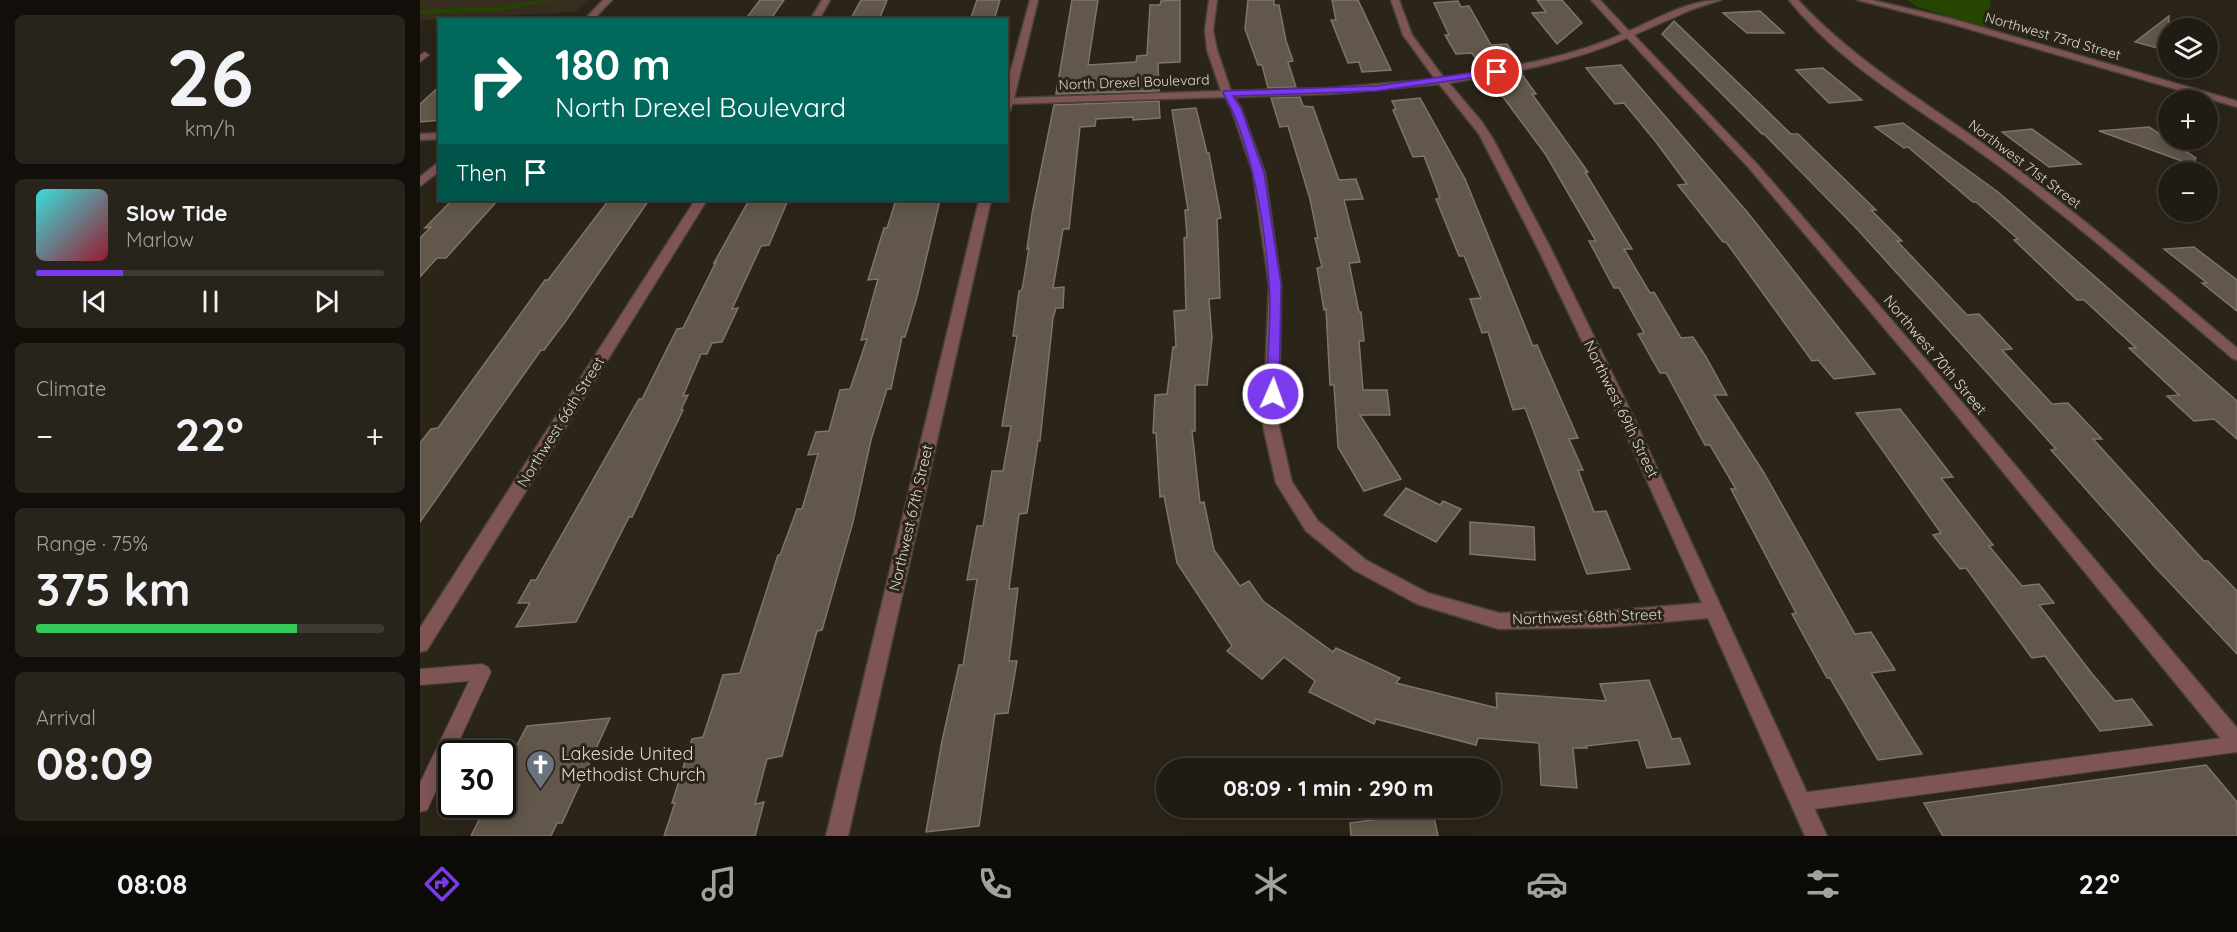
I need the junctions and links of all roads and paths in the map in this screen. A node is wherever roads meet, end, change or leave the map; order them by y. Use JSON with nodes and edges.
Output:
{"nodes":[{"id":1,"x":608,"y":0,"type":"edge"},
{"id":2,"x":826,"y":0,"type":"edge"},
{"id":3,"x":1034,"y":0,"type":"edge"},
{"id":4,"x":1213,"y":0,"type":"edge"},
{"id":5,"x":1395,"y":0,"type":"edge"},
{"id":6,"x":1594,"y":0,"type":"edge"},
{"id":7,"x":1717,"y":0,"type":"edge"},
{"id":8,"x":1793,"y":0,"type":"edge"},
{"id":9,"x":1861,"y":0,"type":"edge"},
{"id":10,"x":590,"y":18,"type":"edge"},
{"id":11,"x":815,"y":18,"type":"edge"},
{"id":12,"x":1629,"y":35,"type":"junction"},
{"id":13,"x":1443,"y":81,"type":"junction"},
{"id":14,"x":1227,"y":93,"type":"junction"},
{"id":15,"x":1008,"y":100,"type":"edge"},
{"id":16,"x":1008,"y":104,"type":"edge"},
{"id":17,"x":2237,"y":104,"type":"edge"},
{"id":18,"x":438,"y":136,"type":"edge"},
{"id":19,"x":420,"y":137,"type":"edge"},
{"id":20,"x":438,"y":166,"type":"edge"},
{"id":21,"x":420,"y":183,"type":"edge"},
{"id":22,"x":700,"y":201,"type":"edge"},
{"id":23,"x":985,"y":201,"type":"edge"},
{"id":24,"x":2237,"y":355,"type":"edge"},
{"id":25,"x":1713,"y":610,"type":"junction"},
{"id":26,"x":420,"y":644,"type":"edge"},
{"id":27,"x":420,"y":677,"type":"edge"},
{"id":28,"x":2237,"y":743,"type":"edge"},
{"id":29,"x":1800,"y":802,"type":"junction"},
{"id":30,"x":420,"y":803,"type":"edge"},
{"id":31,"x":837,"y":836,"type":"edge"},
{"id":32,"x":1816,"y":836,"type":"edge"}],
"edges":[{"from":1,"to":10,"type":"street"},
{"from":2,"to":11,"type":"street"},
{"from":3,"to":15,"type":"street"},
{"from":4,"to":14,"type":"street","name":"Northwest 68th Street"},
{"from":5,"to":13,"type":"street","name":"Northwest 69th Street"},
{"from":6,"to":12,"type":"street","name":"Northwest 70th Street"},
{"from":7,"to":12,"type":"street","name":"North Drexel Boulevard"},
{"from":8,"to":24,"type":"street","name":"Northwest 71st Street"},
{"from":9,"to":17,"type":"street","name":"Northwest 73rd Street"},
{"from":12,"to":13,"type":"street","name":"North Drexel Boulevard"},
{"from":12,"to":28,"type":"street","name":"Northwest 70th Street"},
{"from":13,"to":14,"type":"street","name":"North Drexel Boulevard"},
{"from":13,"to":25,"type":"street","name":"Northwest 69th Street"},
{"from":14,"to":16,"type":"street","name":"North Drexel Boulevard"},
{"from":14,"to":25,"type":"street","name":"Northwest 68th Street"},
{"from":18,"to":19,"type":"street"},
{"from":20,"to":21,"type":"street"},
{"from":22,"to":26,"type":"street","name":"Northwest 66th Street"},
{"from":23,"to":31,"type":"street","name":"Northwest 67th Street"},
{"from":25,"to":29,"type":"street","name":"Northwest 69th Street"},
{"from":27,"to":30,"type":"lane"},
{"from":28,"to":29,"type":"lane"},
{"from":29,"to":32,"type":"street","name":"Northwest 69th Street"}]}
